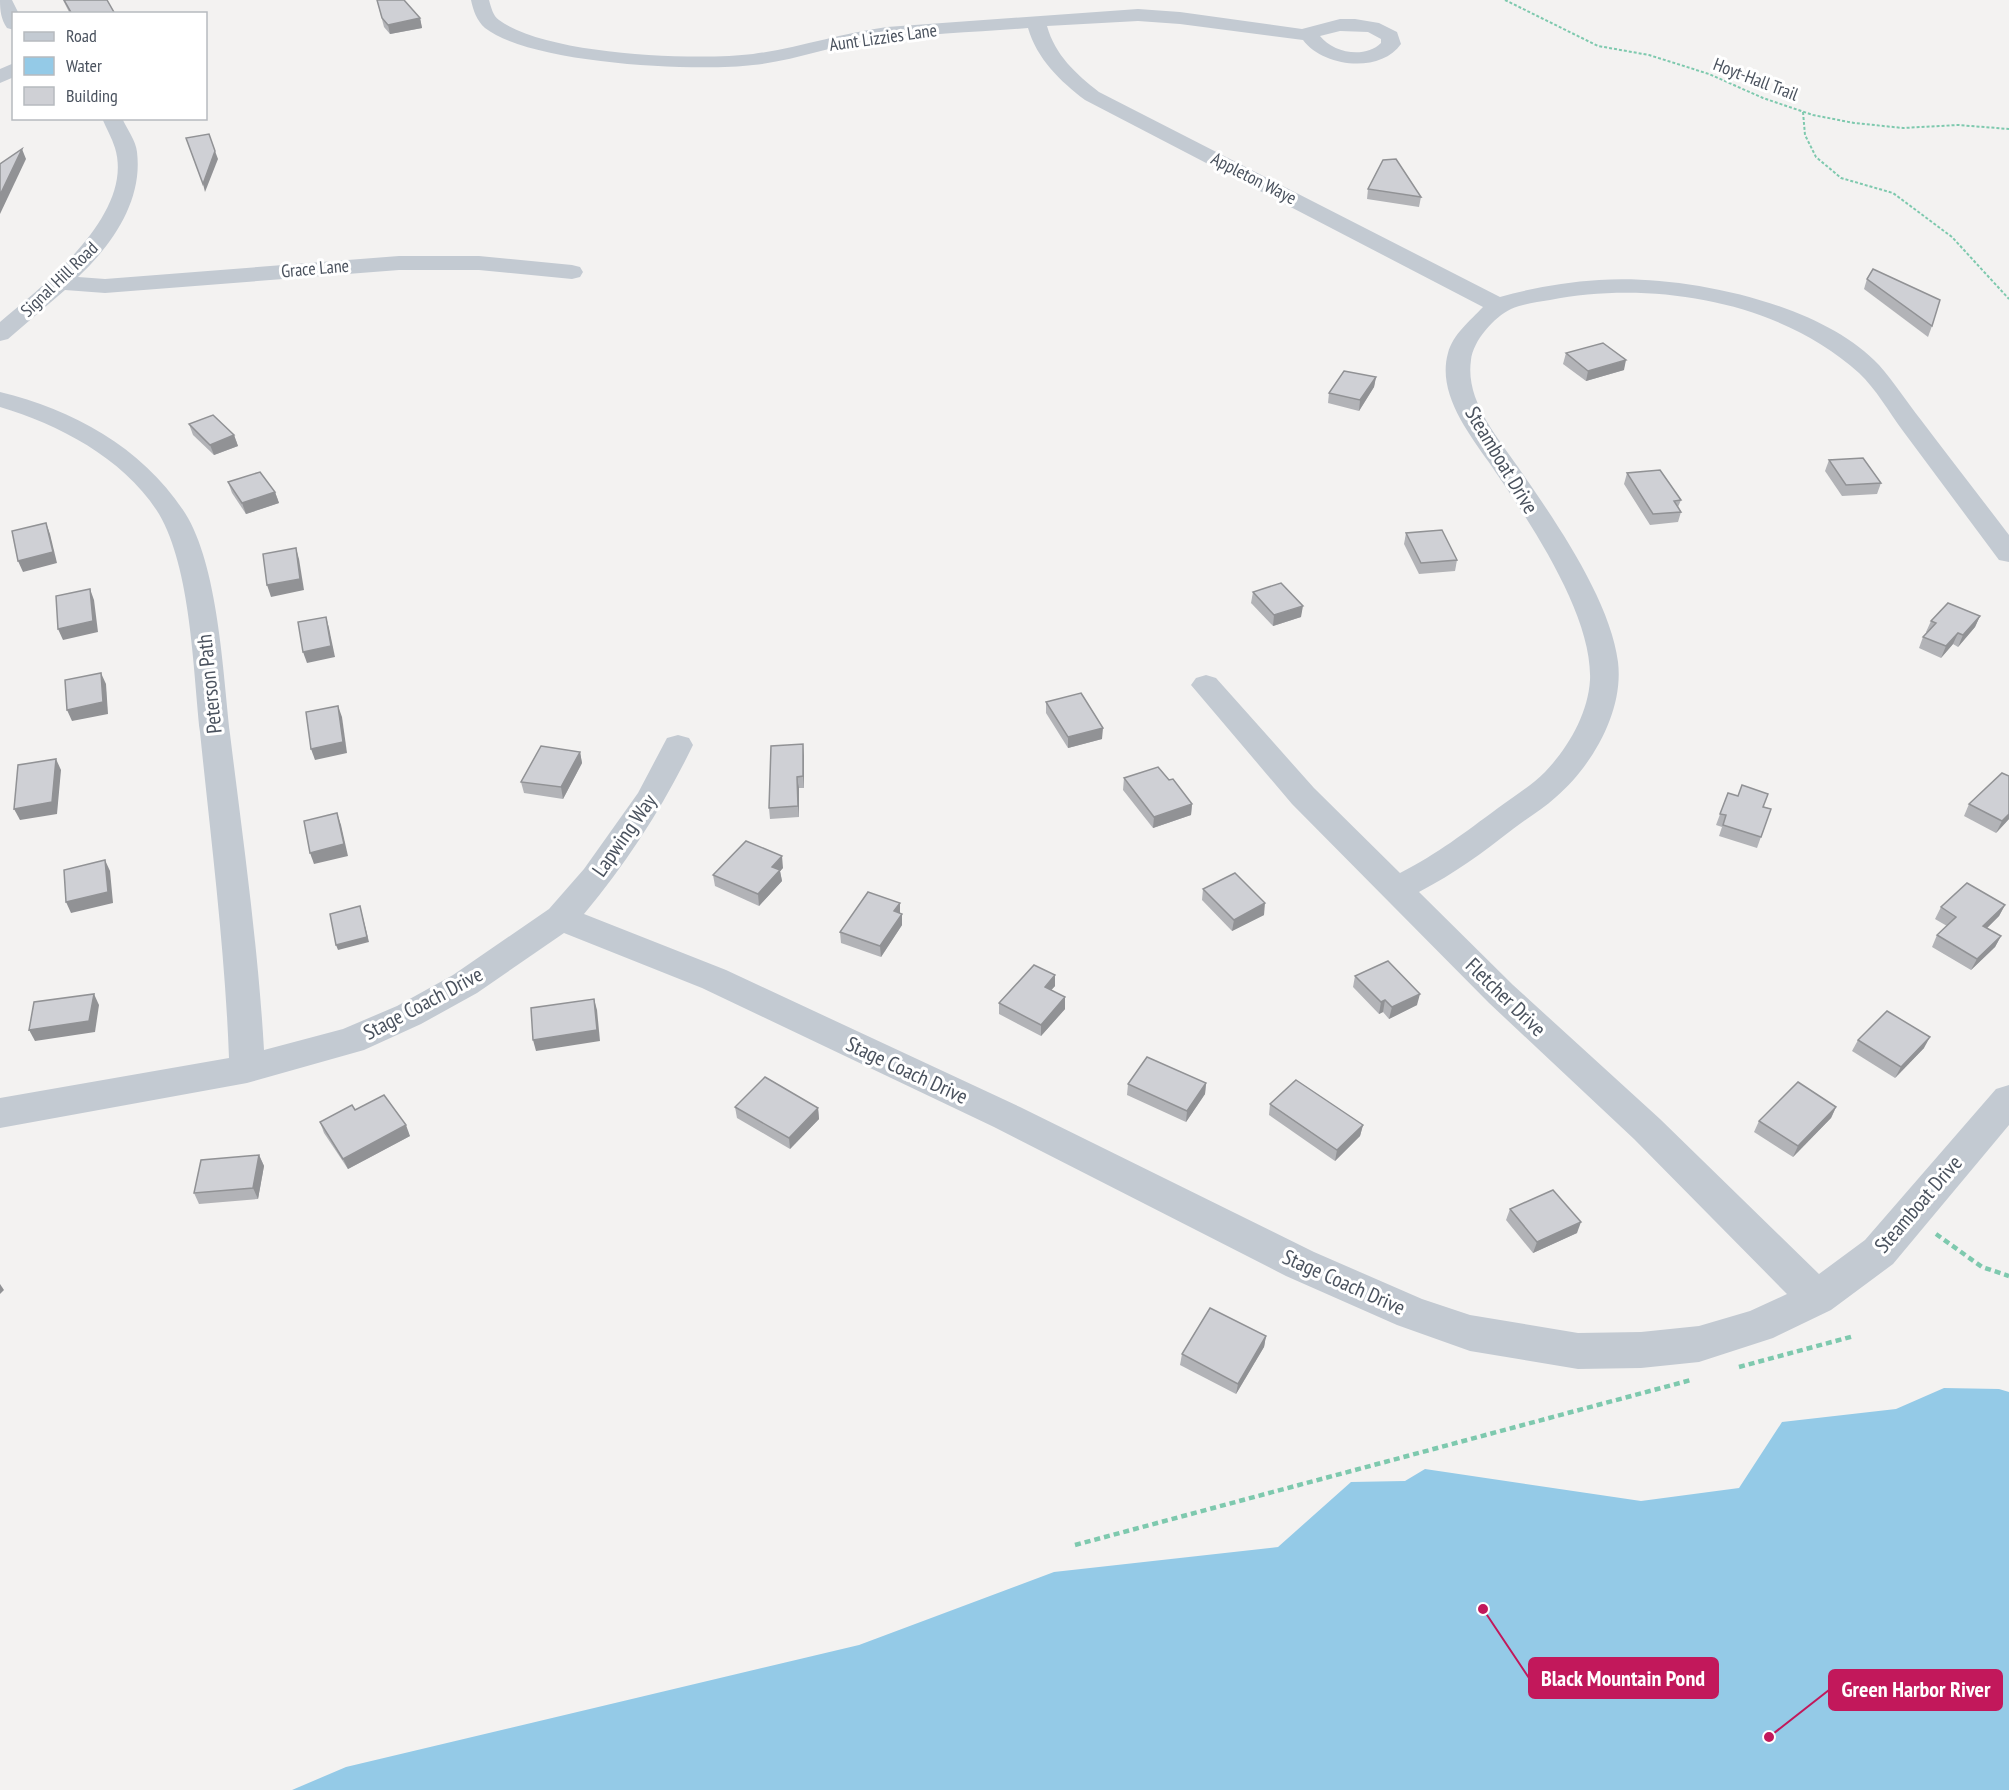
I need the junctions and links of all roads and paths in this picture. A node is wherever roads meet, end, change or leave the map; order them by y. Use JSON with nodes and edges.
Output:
{"nodes":[{"id":1,"x":3,"y":0,"type":"edge"},
{"id":2,"x":480,"y":0,"type":"edge"},
{"id":3,"x":1505,"y":0,"type":"edge"},
{"id":4,"x":12,"y":20,"type":"edge"},
{"id":5,"x":1036,"y":22,"type":"junction"},
{"id":6,"x":1308,"y":34,"type":"dead end"},
{"id":7,"x":1803,"y":112,"type":"junction"},
{"id":8,"x":113,"y":120,"type":"edge"},
{"id":9,"x":2009,"y":129,"type":"edge"},
{"id":10,"x":572,"y":272,"type":"dead end"},
{"id":11,"x":59,"y":283,"type":"junction"},
{"id":12,"x":2009,"y":299,"type":"edge"},
{"id":13,"x":1499,"y":306,"type":"junction"},
{"id":14,"x":0,"y":334,"type":"edge"},
{"id":15,"x":0,"y":399,"type":"edge"},
{"id":16,"x":2009,"y":554,"type":"edge"},
{"id":17,"x":1206,"y":685,"type":"dead end"},
{"id":18,"x":678,"y":745,"type":"dead end"},
{"id":19,"x":1397,"y":890,"type":"junction"},
{"id":20,"x":561,"y":918,"type":"junction"},
{"id":21,"x":247,"y":1069,"type":"junction"},
{"id":22,"x":2009,"y":1099,"type":"edge"},
{"id":23,"x":0,"y":1113,"type":"edge"},
{"id":24,"x":1913,"y":1214,"type":"junction"},
{"id":25,"x":2009,"y":1276,"type":"edge"},
{"id":26,"x":1818,"y":1298,"type":"junction"},
{"id":27,"x":1854,"y":1336,"type":"dead end"},
{"id":28,"x":1728,"y":1370,"type":"dead end"},
{"id":29,"x":1694,"y":1379,"type":"dead end"},
{"id":30,"x":1075,"y":1545,"type":"dead end"}],
"edges":[{"from":1,"to":4,"type":"street"},
{"from":2,"to":5,"type":"street","name":"Aunt Lizzies Lane"},
{"from":3,"to":7,"type":"path","name":"Hoyt-Hall Trail"},
{"from":5,"to":6,"type":"street","name":"Aunt Lizzies Lane"},
{"from":5,"to":13,"type":"street","name":"Appleton Waye"},
{"from":7,"to":9,"type":"path","name":"Hoyt-Hall Trail"},
{"from":7,"to":12,"type":"path"},
{"from":8,"to":11,"type":"street","name":"Signal Hill Road"},
{"from":10,"to":11,"type":"street","name":"Grace Lane"},
{"from":11,"to":14,"type":"street","name":"Signal Hill Road"},
{"from":13,"to":16,"type":"street","name":"Steamboat Drive"},
{"from":13,"to":19,"type":"street","name":"Steamboat Drive"},
{"from":15,"to":21,"type":"street","name":"Peterson Path"},
{"from":17,"to":19,"type":"street","name":"Fletcher Drive"},
{"from":18,"to":20,"type":"street","name":"Lapwing Way"},
{"from":19,"to":26,"type":"street","name":"Fletcher Drive"},
{"from":20,"to":21,"type":"street","name":"Stage Coach Drive"},
{"from":20,"to":26,"type":"street","name":"Stage Coach Drive"},
{"from":21,"to":23,"type":"street","name":"Stage Coach Drive"},
{"from":22,"to":24,"type":"street","name":"Steamboat Drive"},
{"from":24,"to":25,"type":"path"},
{"from":24,"to":26,"type":"street","name":"Steamboat Drive"},
{"from":27,"to":28,"type":"path"},
{"from":29,"to":30,"type":"path"}]}
